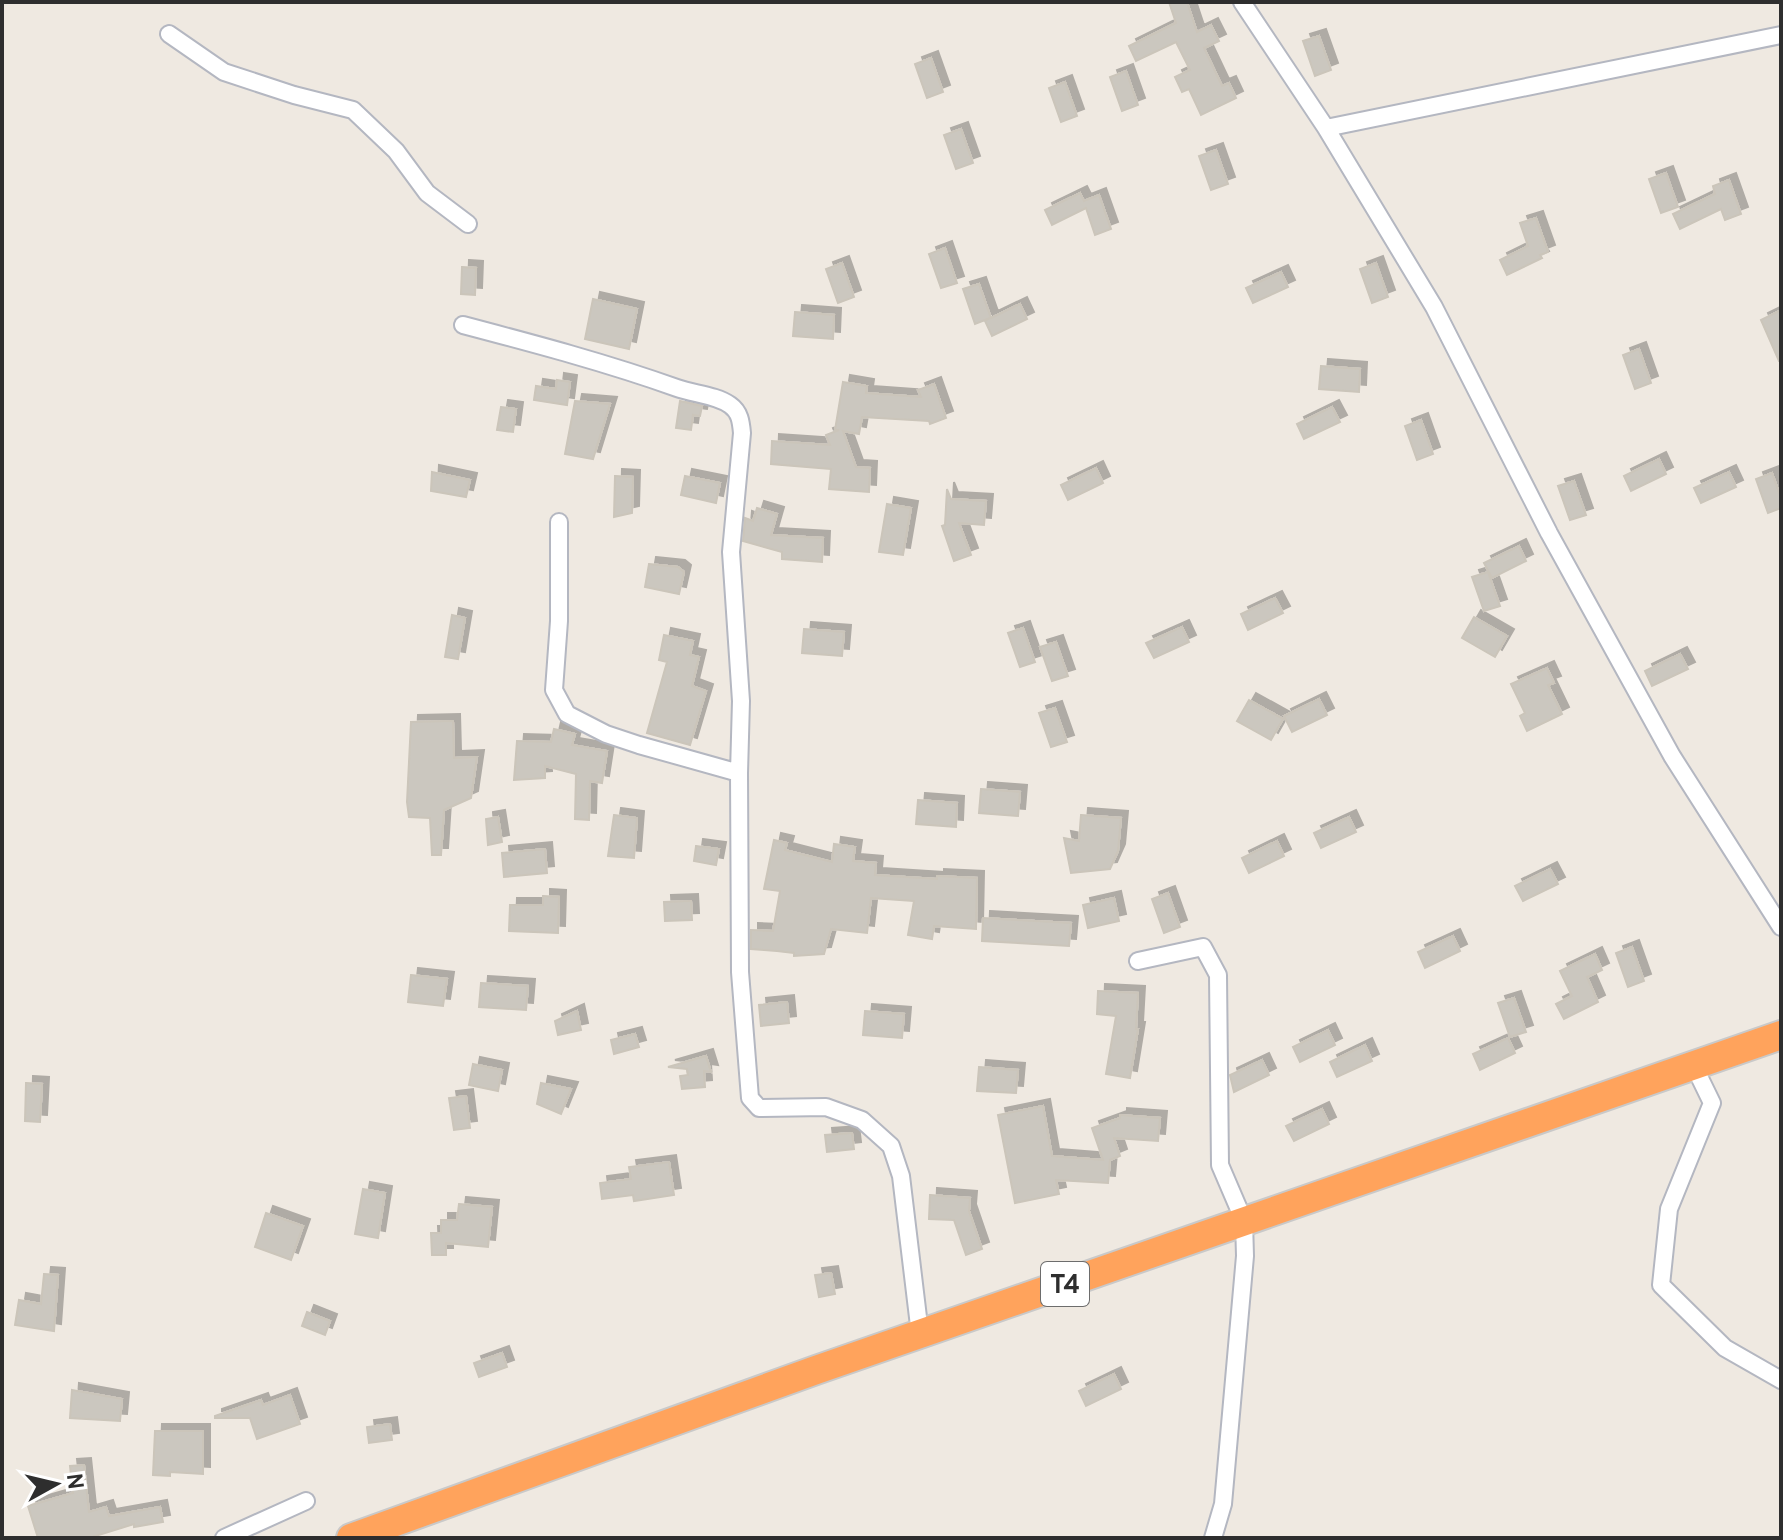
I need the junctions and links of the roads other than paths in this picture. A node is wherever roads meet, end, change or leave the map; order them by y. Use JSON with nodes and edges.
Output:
{"nodes":[{"id":1,"x":1242,"y":2,"type":"edge"},
{"id":2,"x":169,"y":34,"type":"dead end"},
{"id":3,"x":1781,"y":35,"type":"edge"},
{"id":4,"x":1326,"y":128,"type":"junction"},
{"id":5,"x":468,"y":224,"type":"dead end"},
{"id":6,"x":463,"y":325,"type":"dead end"},
{"id":7,"x":559,"y":522,"type":"dead end"},
{"id":8,"x":739,"y":773,"type":"junction"},
{"id":9,"x":1781,"y":927,"type":"edge"},
{"id":10,"x":1138,"y":961,"type":"dead end"},
{"id":11,"x":1781,"y":1035,"type":"edge"},
{"id":12,"x":1694,"y":1066,"type":"junction"},
{"id":13,"x":1244,"y":1221,"type":"junction"},
{"id":14,"x":920,"y":1334,"type":"junction"},
{"id":15,"x":1781,"y":1380,"type":"edge"},
{"id":16,"x":306,"y":1501,"type":"dead end"},
{"id":17,"x":224,"y":1538,"type":"edge"},
{"id":18,"x":351,"y":1538,"type":"edge"},
{"id":19,"x":1213,"y":1538,"type":"edge"}],
"edges":[{"from":1,"to":4,"type":"street"},
{"from":2,"to":5,"type":"street"},
{"from":3,"to":4,"type":"street"},
{"from":4,"to":9,"type":"street"},
{"from":6,"to":8,"type":"street"},
{"from":7,"to":8,"type":"street"},
{"from":8,"to":14,"type":"street"},
{"from":10,"to":13,"type":"street"},
{"from":11,"to":12,"type":"highway","number":"T4"},
{"from":12,"to":13,"type":"highway","number":"T4"},
{"from":12,"to":15,"type":"street"},
{"from":13,"to":14,"type":"highway","number":"T4"},
{"from":13,"to":19,"type":"street"},
{"from":14,"to":18,"type":"highway","number":"T4"},
{"from":16,"to":17,"type":"street"}]}
